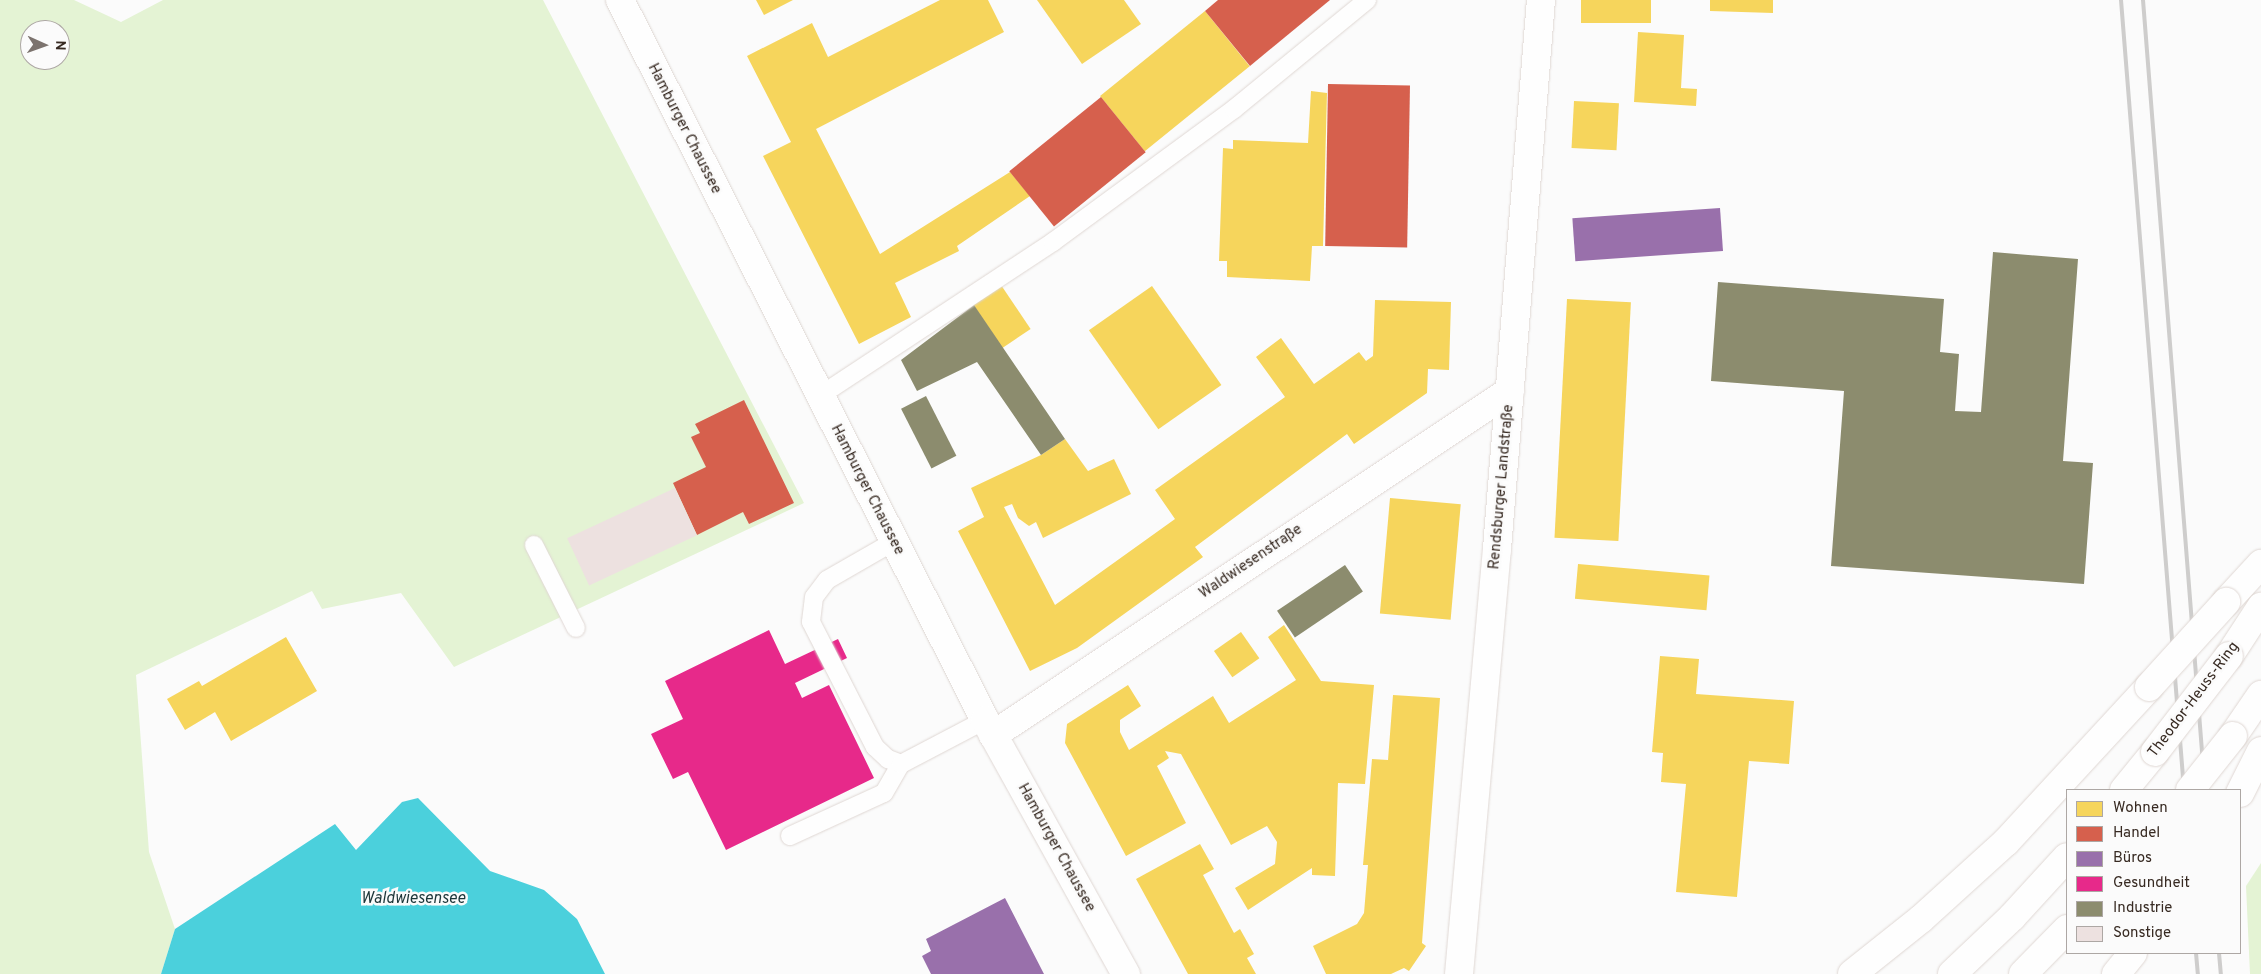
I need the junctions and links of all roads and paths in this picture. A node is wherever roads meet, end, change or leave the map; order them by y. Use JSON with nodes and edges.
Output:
{"nodes":[{"id":1,"x":620,"y":0,"type":"edge"},
{"id":2,"x":1366,"y":0,"type":"edge"},
{"id":3,"x":1541,"y":0,"type":"edge"},
{"id":4,"x":1510,"y":392,"type":"junction"},
{"id":5,"x":818,"y":397,"type":"junction"},
{"id":6,"x":893,"y":542,"type":"junction"},
{"id":7,"x":534,"y":545,"type":"dead end"},
{"id":8,"x":2261,"y":564,"type":"edge"},
{"id":9,"x":2261,"y":607,"type":"edge"},
{"id":10,"x":576,"y":628,"type":"dead end"},
{"id":11,"x":2261,"y":696,"type":"edge"},
{"id":12,"x":989,"y":728,"type":"junction"},
{"id":13,"x":2261,"y":751,"type":"edge"},
{"id":14,"x":901,"y":764,"type":"junction"},
{"id":15,"x":2125,"y":789,"type":"edge"},
{"id":16,"x":2191,"y":789,"type":"edge"},
{"id":17,"x":2241,"y":791,"type":"edge"},
{"id":18,"x":790,"y":836,"type":"dead end"},
{"id":19,"x":2066,"y":858,"type":"edge"},
{"id":20,"x":2066,"y":930,"type":"edge"},
{"id":21,"x":2132,"y":954,"type":"edge"},
{"id":22,"x":1126,"y":974,"type":"edge"},
{"id":23,"x":1459,"y":974,"type":"edge"},
{"id":24,"x":1852,"y":974,"type":"edge"},
{"id":25,"x":1952,"y":974,"type":"edge"},
{"id":26,"x":2024,"y":974,"type":"edge"},
{"id":27,"x":2116,"y":974,"type":"edge"}],
"edges":[{"from":1,"to":5,"type":"main road","name":"Hamburger Chaussee"},
{"from":2,"to":5,"type":"lane"},
{"from":3,"to":4,"type":"main road","name":"Rendsburger Landstraße"},
{"from":4,"to":12,"type":"main road","name":"Waldwiesenstraße"},
{"from":4,"to":23,"type":"main road","name":"Rendsburger Landstraße"},
{"from":5,"to":6,"type":"main road","name":"Hamburger Chaussee"},
{"from":6,"to":12,"type":"main road","name":"Hamburger Chaussee"},
{"from":6,"to":14,"type":"lane"},
{"from":7,"to":10,"type":"lane"},
{"from":8,"to":24,"type":"main road","bridge":true},
{"from":9,"to":15,"type":"main road","name":"Theodor-Heuss-Ring","bridge":true},
{"from":11,"to":16,"type":"main road","bridge":true},
{"from":12,"to":14,"type":"lane"},
{"from":12,"to":22,"type":"main road","name":"Hamburger Chaussee"},
{"from":13,"to":17,"type":"main road"},
{"from":14,"to":18,"type":"lane"},
{"from":19,"to":25,"type":"main road"},
{"from":20,"to":26,"type":"main road"},
{"from":21,"to":27,"type":"main road"}]}
